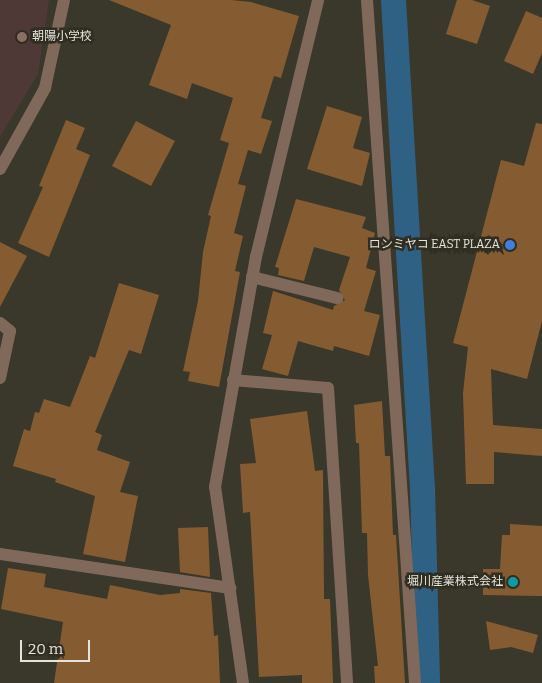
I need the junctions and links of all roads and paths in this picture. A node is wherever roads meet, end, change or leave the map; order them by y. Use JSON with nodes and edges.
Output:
{"nodes":[{"id":1,"x":64,"y":0,"type":"edge"},
{"id":2,"x":318,"y":0,"type":"edge"},
{"id":3,"x":368,"y":0,"type":"edge"},
{"id":4,"x":0,"y":169,"type":"edge"},
{"id":5,"x":252,"y":277,"type":"junction"},
{"id":6,"x":337,"y":298,"type":"dead end"},
{"id":7,"x":0,"y":323,"type":"edge"},
{"id":8,"x":0,"y":378,"type":"edge"},
{"id":9,"x":233,"y":380,"type":"junction"},
{"id":10,"x":0,"y":554,"type":"edge"},
{"id":11,"x":231,"y":588,"type":"junction"},
{"id":12,"x":243,"y":683,"type":"edge"},
{"id":13,"x":347,"y":683,"type":"edge"},
{"id":14,"x":415,"y":683,"type":"edge"}],
"edges":[{"from":1,"to":4,"type":"street"},
{"from":2,"to":5,"type":"street"},
{"from":3,"to":14,"type":"street"},
{"from":5,"to":6,"type":"street"},
{"from":5,"to":9,"type":"street"},
{"from":7,"to":8,"type":"street"},
{"from":9,"to":11,"type":"street"},
{"from":9,"to":13,"type":"street"},
{"from":10,"to":11,"type":"street"},
{"from":11,"to":12,"type":"street"}]}
